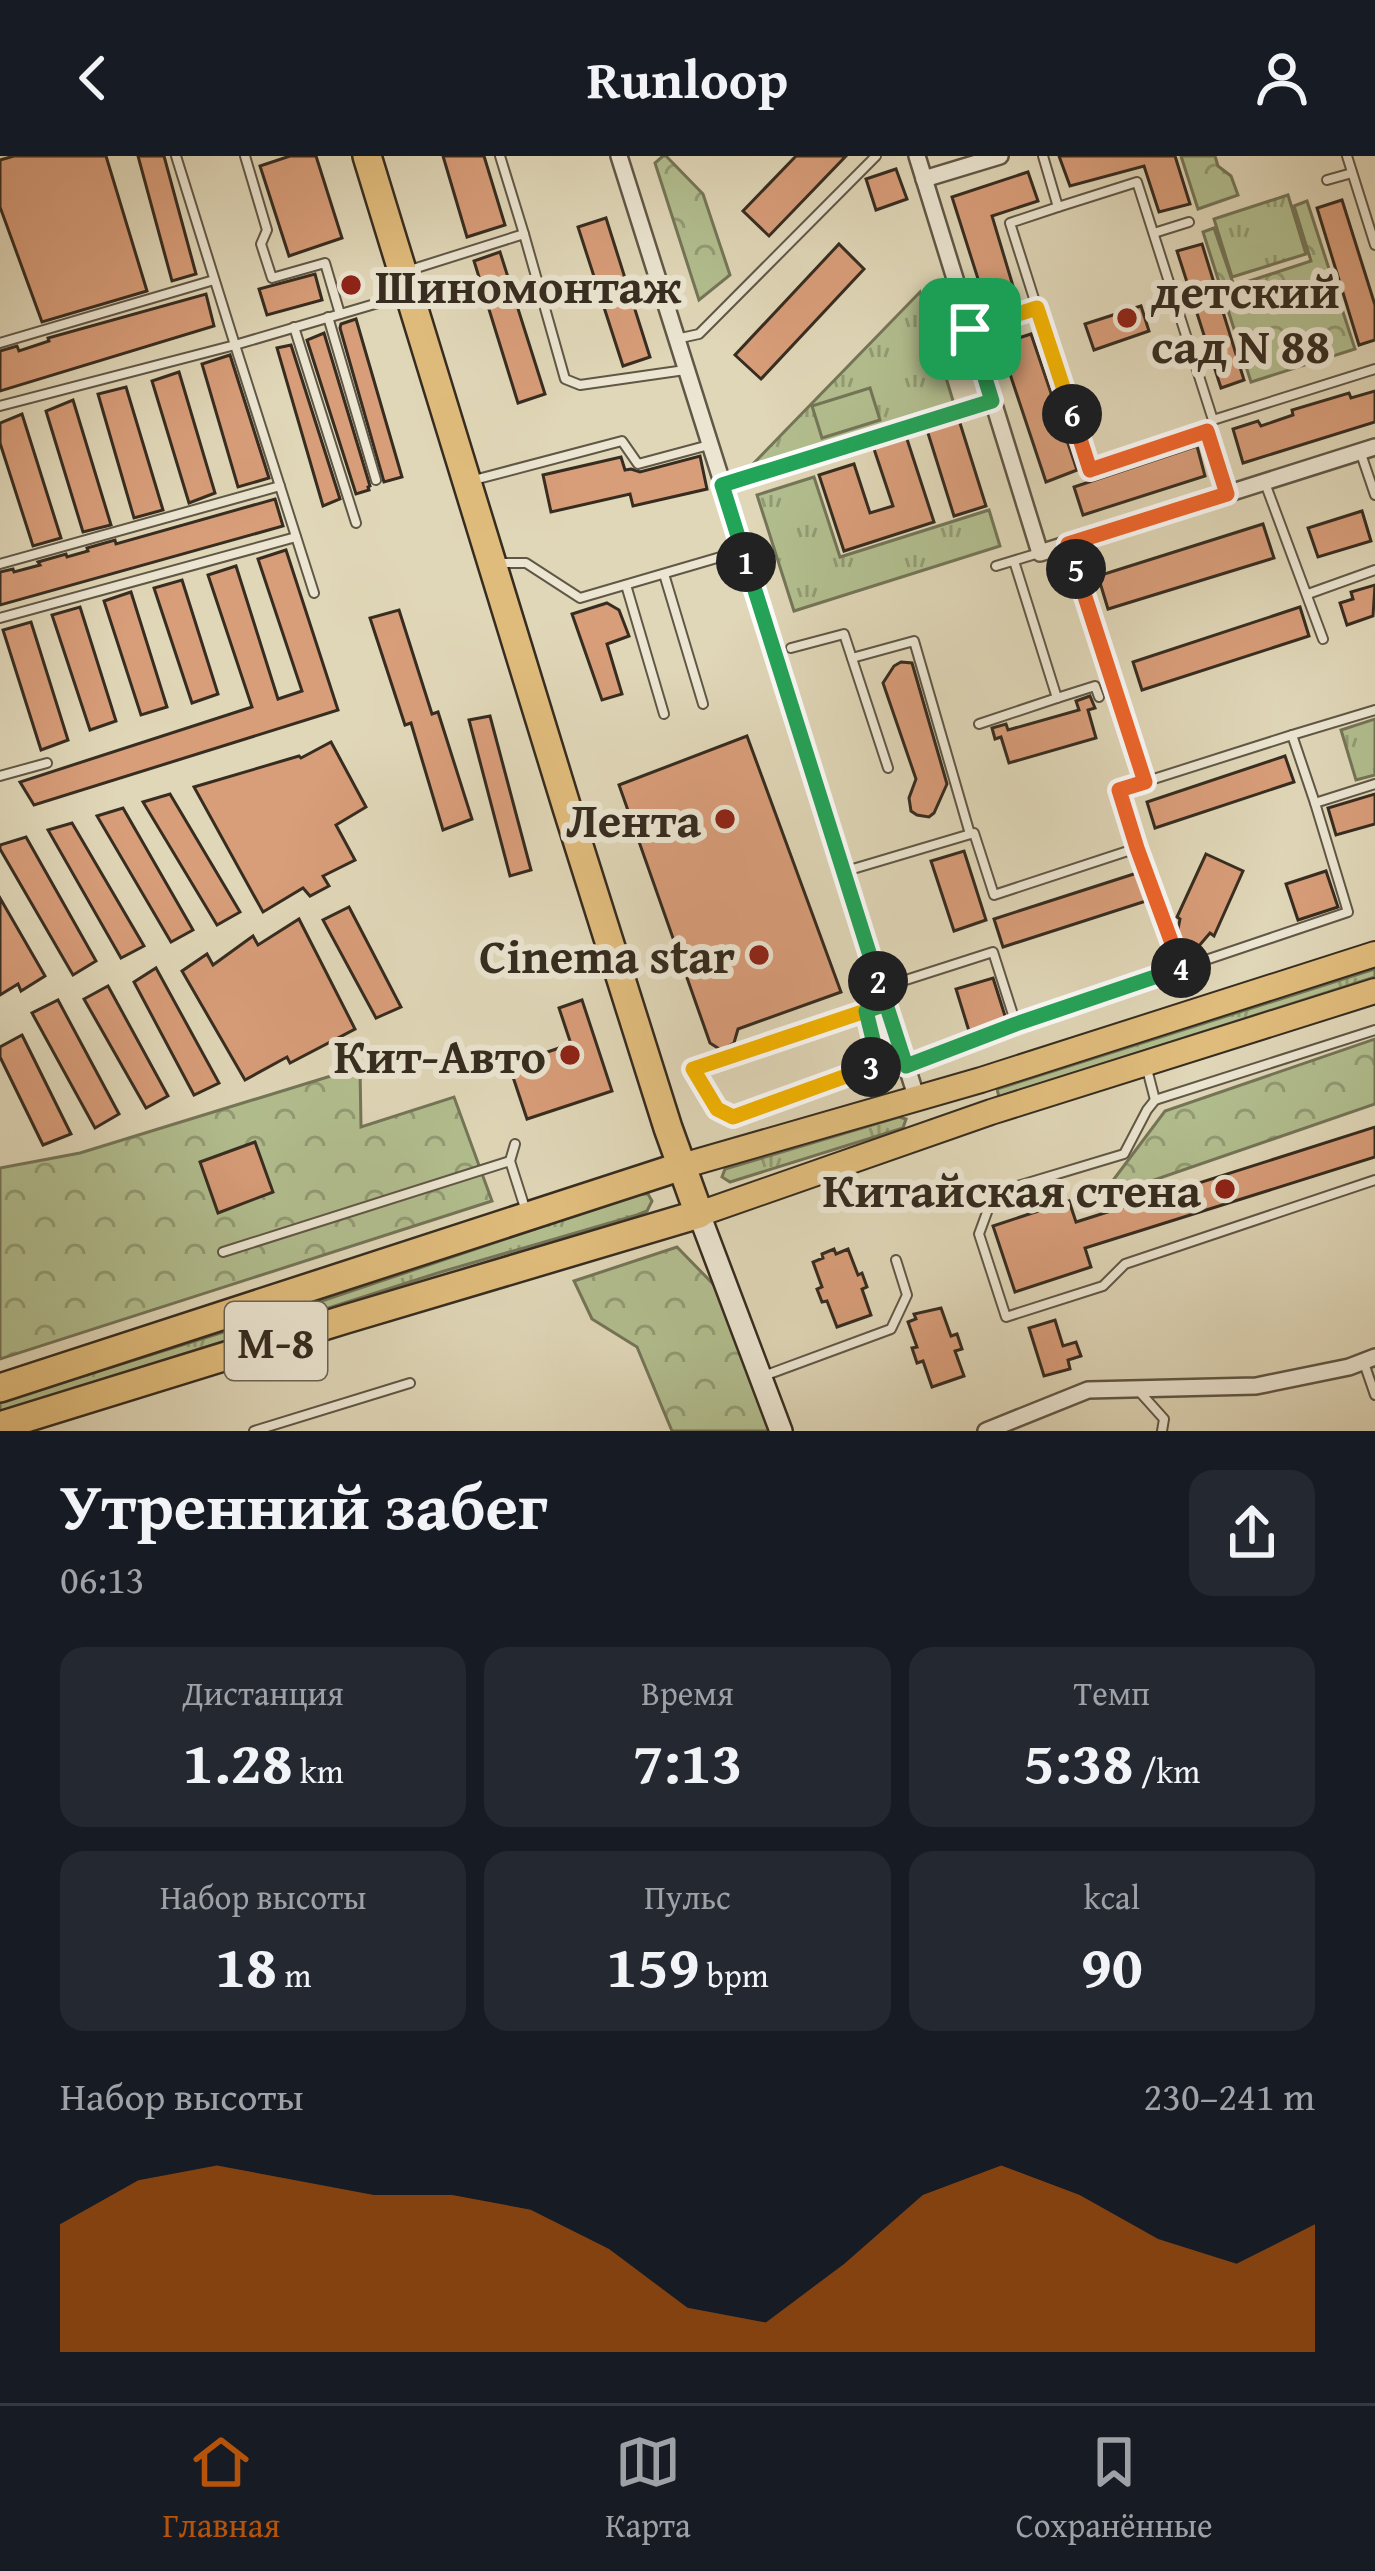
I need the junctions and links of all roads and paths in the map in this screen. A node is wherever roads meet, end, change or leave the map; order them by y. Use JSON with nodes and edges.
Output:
{"nodes":[{"id":1,"x":176,"y":156,"type":"edge"},
{"id":2,"x":245,"y":156,"type":"edge"},
{"id":3,"x":367,"y":156,"type":"edge"},
{"id":4,"x":500,"y":156,"type":"edge"},
{"id":5,"x":637,"y":156,"type":"edge"},
{"id":6,"x":876,"y":156,"type":"edge"},
{"id":7,"x":917,"y":156,"type":"edge"},
{"id":8,"x":1000,"y":156,"type":"edge"},
{"id":9,"x":1043,"y":156,"type":"edge"},
{"id":10,"x":1348,"y":156,"type":"edge"},
{"id":11,"x":621,"y":163,"type":"edge"},
{"id":12,"x":1352,"y":173,"type":"junction"},
{"id":13,"x":924,"y":179,"type":"junction"},
{"id":14,"x":1327,"y":180,"type":"dead end"},
{"id":15,"x":1058,"y":207,"type":"junction"},
{"id":16,"x":1189,"y":223,"type":"dead end"},
{"id":17,"x":1154,"y":232,"type":"junction"},
{"id":18,"x":524,"y":234,"type":"junction"},
{"id":19,"x":1375,"y":245,"type":"edge"},
{"id":20,"x":214,"y":280,"type":"junction"},
{"id":21,"x":406,"y":283,"type":"junction"},
{"id":22,"x":1037,"y":308,"type":"junction"},
{"id":23,"x":340,"y":314,"type":"junction"},
{"id":24,"x":328,"y":317,"type":"junction"},
{"id":25,"x":295,"y":327,"type":"junction"},
{"id":26,"x":970,"y":329,"type":"junction"},
{"id":27,"x":676,"y":339,"type":"junction"},
{"id":28,"x":0,"y":343,"type":"edge"},
{"id":29,"x":235,"y":345,"type":"junction"},
{"id":30,"x":1375,"y":369,"type":"edge"},
{"id":31,"x":686,"y":370,"type":"junction"},
{"id":32,"x":992,"y":401,"type":"junction"},
{"id":33,"x":0,"y":406,"type":"edge"},
{"id":34,"x":1213,"y":420,"type":"junction"},
{"id":35,"x":1207,"y":431,"type":"junction"},
{"id":36,"x":709,"y":445,"type":"junction"},
{"id":37,"x":1368,"y":449,"type":"edge"},
{"id":38,"x":376,"y":479,"type":"dead end"},
{"id":39,"x":466,"y":482,"type":"junction"},
{"id":40,"x":1265,"y":482,"type":"junction"},
{"id":41,"x":722,"y":485,"type":"junction"},
{"id":42,"x":280,"y":486,"type":"junction"},
{"id":43,"x":1227,"y":494,"type":"junction"},
{"id":44,"x":1375,"y":495,"type":"edge"},
{"id":45,"x":356,"y":523,"type":"dead end"},
{"id":46,"x":296,"y":538,"type":"junction"},
{"id":47,"x":1068,"y":544,"type":"junction"},
{"id":48,"x":742,"y":551,"type":"junction"},
{"id":49,"x":1040,"y":553,"type":"junction"},
{"id":50,"x":1014,"y":561,"type":"junction"},
{"id":51,"x":491,"y":563,"type":"junction"},
{"id":52,"x":0,"y":564,"type":"edge"},
{"id":53,"x":996,"y":566,"type":"dead end"},
{"id":54,"x":1375,"y":570,"type":"edge"},
{"id":55,"x":664,"y":574,"type":"junction"},
{"id":56,"x":626,"y":585,"type":"junction"},
{"id":57,"x":314,"y":593,"type":"dead end"},
{"id":58,"x":1307,"y":594,"type":"junction"},
{"id":59,"x":0,"y":618,"type":"edge"},
{"id":60,"x":1323,"y":639,"type":"dead end"},
{"id":61,"x":791,"y":648,"type":"dead end"},
{"id":62,"x":852,"y":658,"type":"junction"},
{"id":63,"x":1099,"y":697,"type":"dead end"},
{"id":64,"x":1057,"y":698,"type":"junction"},
{"id":65,"x":704,"y":704,"type":"dead end"},
{"id":66,"x":1375,"y":710,"type":"edge"},
{"id":67,"x":664,"y":714,"type":"dead end"},
{"id":68,"x":979,"y":724,"type":"dead end"},
{"id":69,"x":1292,"y":735,"type":"junction"},
{"id":70,"x":47,"y":763,"type":"dead end"},
{"id":71,"x":888,"y":768,"type":"dead end"},
{"id":72,"x":0,"y":776,"type":"edge"},
{"id":73,"x":1145,"y":782,"type":"junction"},
{"id":74,"x":1375,"y":784,"type":"edge"},
{"id":75,"x":1315,"y":803,"type":"junction"},
{"id":76,"x":970,"y":835,"type":"junction"},
{"id":77,"x":1137,"y":848,"type":"junction"},
{"id":78,"x":844,"y":872,"type":"junction"},
{"id":79,"x":1375,"y":954,"type":"edge"},
{"id":80,"x":1181,"y":968,"type":"junction"},
{"id":81,"x":1375,"y":991,"type":"edge"},
{"id":82,"x":883,"y":996,"type":"junction"},
{"id":83,"x":866,"y":1011,"type":"junction"},
{"id":84,"x":1016,"y":1024,"type":"junction"},
{"id":85,"x":1375,"y":1030,"type":"edge"},
{"id":86,"x":1145,"y":1064,"type":"junction"},
{"id":87,"x":906,"y":1066,"type":"junction"},
{"id":88,"x":981,"y":1080,"type":"junction"},
{"id":89,"x":917,"y":1099,"type":"junction"},
{"id":90,"x":1155,"y":1100,"type":"junction"},
{"id":91,"x":991,"y":1112,"type":"junction"},
{"id":92,"x":927,"y":1134,"type":"junction"},
{"id":93,"x":515,"y":1144,"type":"dead end"},
{"id":94,"x":510,"y":1161,"type":"junction"},
{"id":95,"x":682,"y":1166,"type":"junction"},
{"id":96,"x":1375,"y":1180,"type":"edge"},
{"id":97,"x":700,"y":1214,"type":"junction"},
{"id":98,"x":528,"y":1215,"type":"junction"},
{"id":99,"x":223,"y":1252,"type":"dead end"},
{"id":100,"x":896,"y":1260,"type":"dead end"},
{"id":101,"x":1369,"y":1359,"type":"edge"},
{"id":102,"x":760,"y":1377,"type":"junction"},
{"id":103,"x":410,"y":1383,"type":"dead end"},
{"id":104,"x":0,"y":1388,"type":"edge"},
{"id":105,"x":1137,"y":1389,"type":"junction"},
{"id":106,"x":1375,"y":1395,"type":"edge"},
{"id":107,"x":0,"y":1426,"type":"edge"},
{"id":108,"x":254,"y":1431,"type":"edge"},
{"id":109,"x":781,"y":1431,"type":"edge"},
{"id":110,"x":986,"y":1431,"type":"edge"},
{"id":111,"x":1162,"y":1431,"type":"edge"}],
"edges":[{"from":1,"to":20,"type":"lane"},
{"from":2,"to":23,"type":"lane"},
{"from":3,"to":21,"type":"highway"},
{"from":4,"to":18,"type":"lane"},
{"from":5,"to":11,"type":"lane"},
{"from":6,"to":27,"type":"lane"},
{"from":7,"to":13,"type":"street"},
{"from":8,"to":13,"type":"street"},
{"from":9,"to":15,"type":"lane"},
{"from":10,"to":12,"type":"lane"},
{"from":11,"to":27,"type":"street"},
{"from":12,"to":14,"type":"lane"},
{"from":12,"to":19,"type":"lane"},
{"from":13,"to":26,"type":"street"},
{"from":15,"to":17,"type":"lane"},
{"from":15,"to":22,"type":"lane"},
{"from":16,"to":17,"type":"lane"},
{"from":17,"to":34,"type":"lane"},
{"from":18,"to":21,"type":"lane"},
{"from":18,"to":31,"type":"lane"},
{"from":20,"to":28,"type":"lane"},
{"from":20,"to":29,"type":"lane"},
{"from":21,"to":23,"type":"lane"},
{"from":21,"to":39,"type":"highway"},
{"from":22,"to":26,"type":"lane"},
{"from":22,"to":35,"type":"lane"},
{"from":23,"to":24,"type":"lane"},
{"from":24,"to":25,"type":"lane"},
{"from":24,"to":38,"type":"lane"},
{"from":25,"to":29,"type":"lane"},
{"from":25,"to":45,"type":"lane"},
{"from":26,"to":32,"type":"street"},
{"from":27,"to":31,"type":"street"},
{"from":29,"to":33,"type":"lane"},
{"from":29,"to":42,"type":"lane"},
{"from":30,"to":34,"type":"lane"},
{"from":31,"to":36,"type":"street"},
{"from":32,"to":41,"type":"lane"},
{"from":32,"to":49,"type":"street"},
{"from":34,"to":35,"type":"lane"},
{"from":35,"to":43,"type":"lane"},
{"from":36,"to":39,"type":"lane"},
{"from":36,"to":41,"type":"street"},
{"from":37,"to":40,"type":"street"},
{"from":37,"to":44,"type":"lane"},
{"from":39,"to":51,"type":"highway"},
{"from":40,"to":43,"type":"street"},
{"from":40,"to":58,"type":"lane"},
{"from":41,"to":48,"type":"street"},
{"from":42,"to":46,"type":"lane"},
{"from":42,"to":52,"type":"lane"},
{"from":43,"to":47,"type":"street"},
{"from":46,"to":57,"type":"lane"},
{"from":46,"to":59,"type":"lane"},
{"from":47,"to":49,"type":"street"},
{"from":47,"to":73,"type":"lane"},
{"from":48,"to":55,"type":"lane"},
{"from":48,"to":78,"type":"street"},
{"from":49,"to":50,"type":"lane"},
{"from":50,"to":53,"type":"lane"},
{"from":50,"to":64,"type":"lane"},
{"from":51,"to":56,"type":"lane"},
{"from":51,"to":95,"type":"highway"},
{"from":54,"to":58,"type":"lane"},
{"from":55,"to":56,"type":"lane"},
{"from":55,"to":65,"type":"lane"},
{"from":56,"to":67,"type":"lane"},
{"from":58,"to":60,"type":"lane"},
{"from":61,"to":62,"type":"lane"},
{"from":62,"to":71,"type":"lane"},
{"from":62,"to":76,"type":"lane"},
{"from":63,"to":64,"type":"lane"},
{"from":64,"to":68,"type":"lane"},
{"from":66,"to":69,"type":"lane"},
{"from":69,"to":73,"type":"lane"},
{"from":69,"to":75,"type":"lane"},
{"from":70,"to":72,"type":"lane"},
{"from":73,"to":77,"type":"lane"},
{"from":74,"to":75,"type":"lane"},
{"from":75,"to":80,"type":"lane"},
{"from":76,"to":77,"type":"lane"},
{"from":76,"to":78,"type":"lane"},
{"from":77,"to":80,"type":"lane"},
{"from":78,"to":82,"type":"street"},
{"from":79,"to":88,"type":"main road"},
{"from":80,"to":84,"type":"lane"},
{"from":81,"to":86,"type":"main road"},
{"from":82,"to":83,"type":"lane"},
{"from":82,"to":84,"type":"lane"},
{"from":82,"to":87,"type":"street"},
{"from":83,"to":83,"type":"lane"},
{"from":84,"to":87,"type":"lane"},
{"from":85,"to":90,"type":"lane"},
{"from":86,"to":90,"type":"lane"},
{"from":86,"to":91,"type":"main road"},
{"from":87,"to":89,"type":"street"},
{"from":88,"to":89,"type":"main road"},
{"from":88,"to":91,"type":"main road"},
{"from":89,"to":92,"type":"main road"},
{"from":89,"to":95,"type":"main road"},
{"from":90,"to":96,"type":"lane"},
{"from":91,"to":92,"type":"main road"},
{"from":92,"to":97,"type":"main road"},
{"from":93,"to":94,"type":"lane"},
{"from":94,"to":98,"type":"lane"},
{"from":94,"to":99,"type":"lane"},
{"from":95,"to":97,"type":"highway"},
{"from":95,"to":98,"type":"highway","number":"М-8"},
{"from":97,"to":102,"type":"main road"},
{"from":97,"to":107,"type":"highway","number":"М-8"},
{"from":98,"to":104,"type":"highway","number":"М-8"},
{"from":100,"to":102,"type":"lane"},
{"from":101,"to":105,"type":"street"},
{"from":101,"to":106,"type":"lane"},
{"from":102,"to":109,"type":"main road"},
{"from":103,"to":108,"type":"lane"},
{"from":105,"to":110,"type":"street"},
{"from":105,"to":111,"type":"lane"}]}
